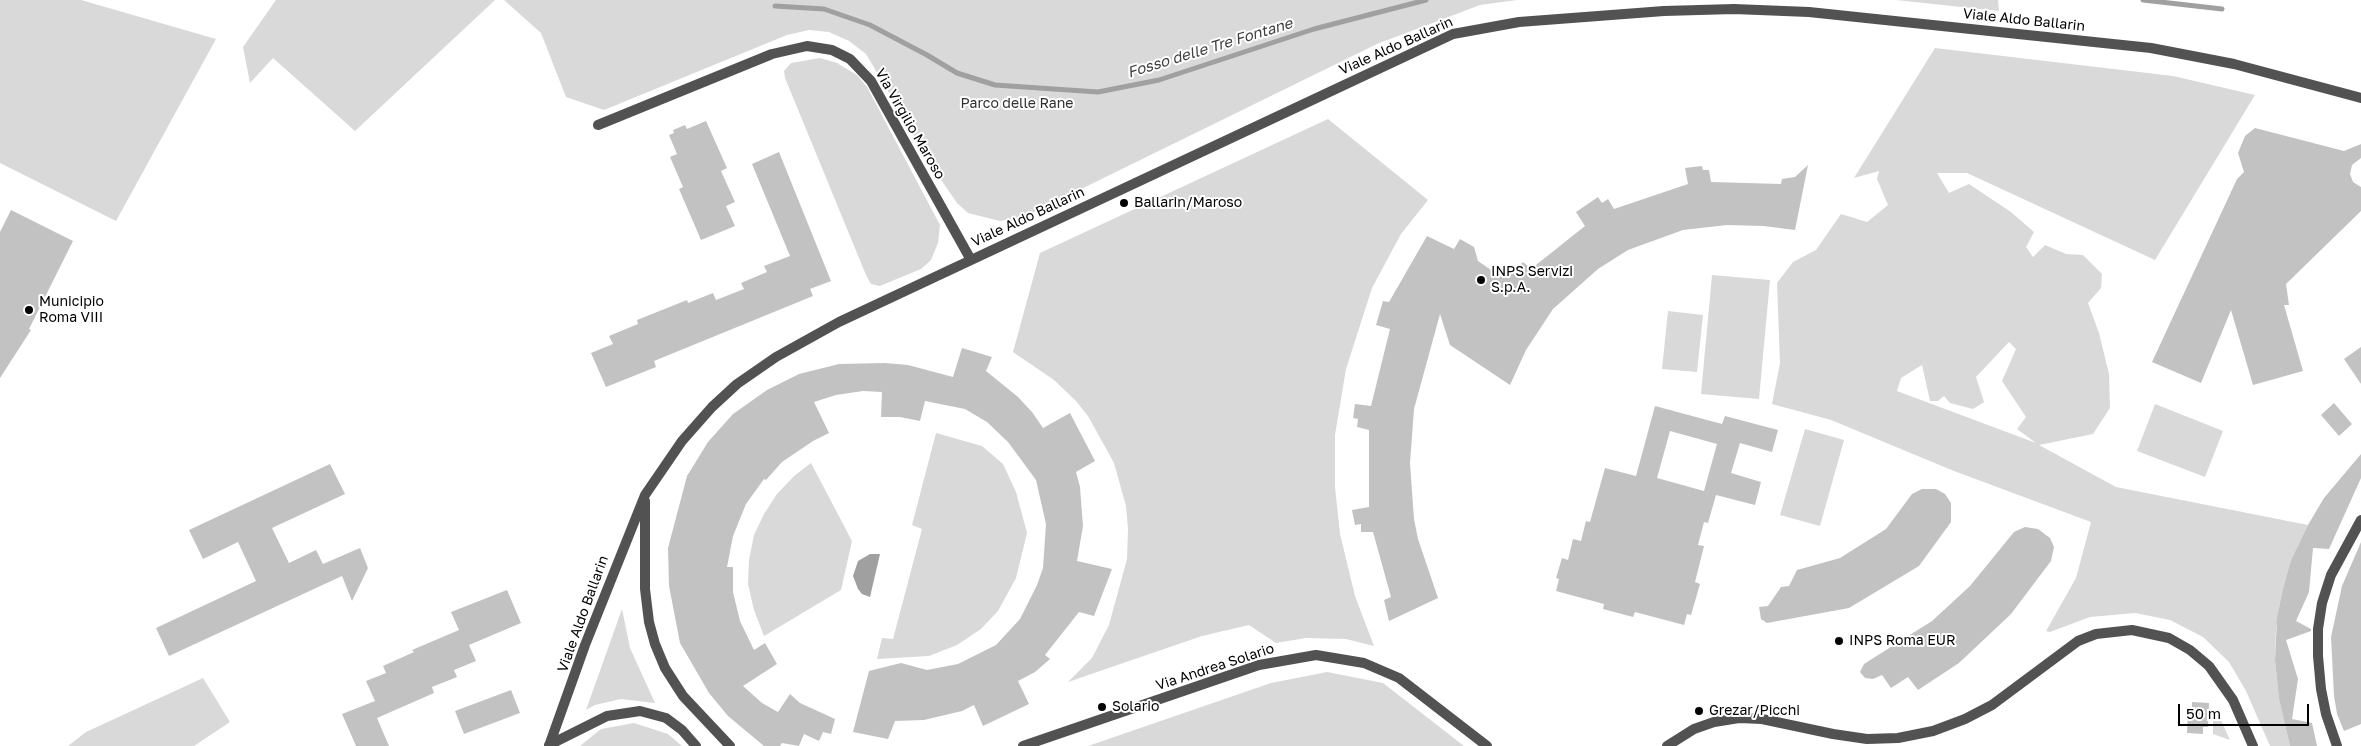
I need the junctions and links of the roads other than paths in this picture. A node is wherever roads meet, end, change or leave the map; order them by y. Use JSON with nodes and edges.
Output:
{"nodes":[{"id":1,"x":2361,"y":98,"type":"edge"},
{"id":2,"x":598,"y":125,"type":"dead end"},
{"id":3,"x":970,"y":260,"type":"junction"},
{"id":4,"x":645,"y":494,"type":"junction"},
{"id":5,"x":2361,"y":520,"type":"edge"},
{"id":6,"x":549,"y":745,"type":"edge"},
{"id":7,"x":696,"y":746,"type":"edge"},
{"id":8,"x":730,"y":746,"type":"edge"},
{"id":9,"x":1023,"y":746,"type":"edge"},
{"id":10,"x":1486,"y":746,"type":"edge"},
{"id":11,"x":1667,"y":746,"type":"edge"},
{"id":12,"x":2253,"y":746,"type":"edge"},
{"id":13,"x":2337,"y":746,"type":"edge"}],
"edges":[{"from":1,"to":3,"type":"street","name":"Viale Aldo Ballarin"},
{"from":2,"to":3,"type":"street","name":"Via Virgilio Maroso"},
{"from":3,"to":4,"type":"street","name":"Viale Aldo Ballarin"},
{"from":4,"to":6,"type":"street","name":"Viale Aldo Ballarin"},
{"from":4,"to":8,"type":"street"},
{"from":5,"to":13,"type":"street"},
{"from":6,"to":7,"type":"street","name":"Viale Aldo Ballarin"},
{"from":9,"to":10,"type":"street","name":"Via Andrea Solario"},
{"from":11,"to":12,"type":"street"}]}
